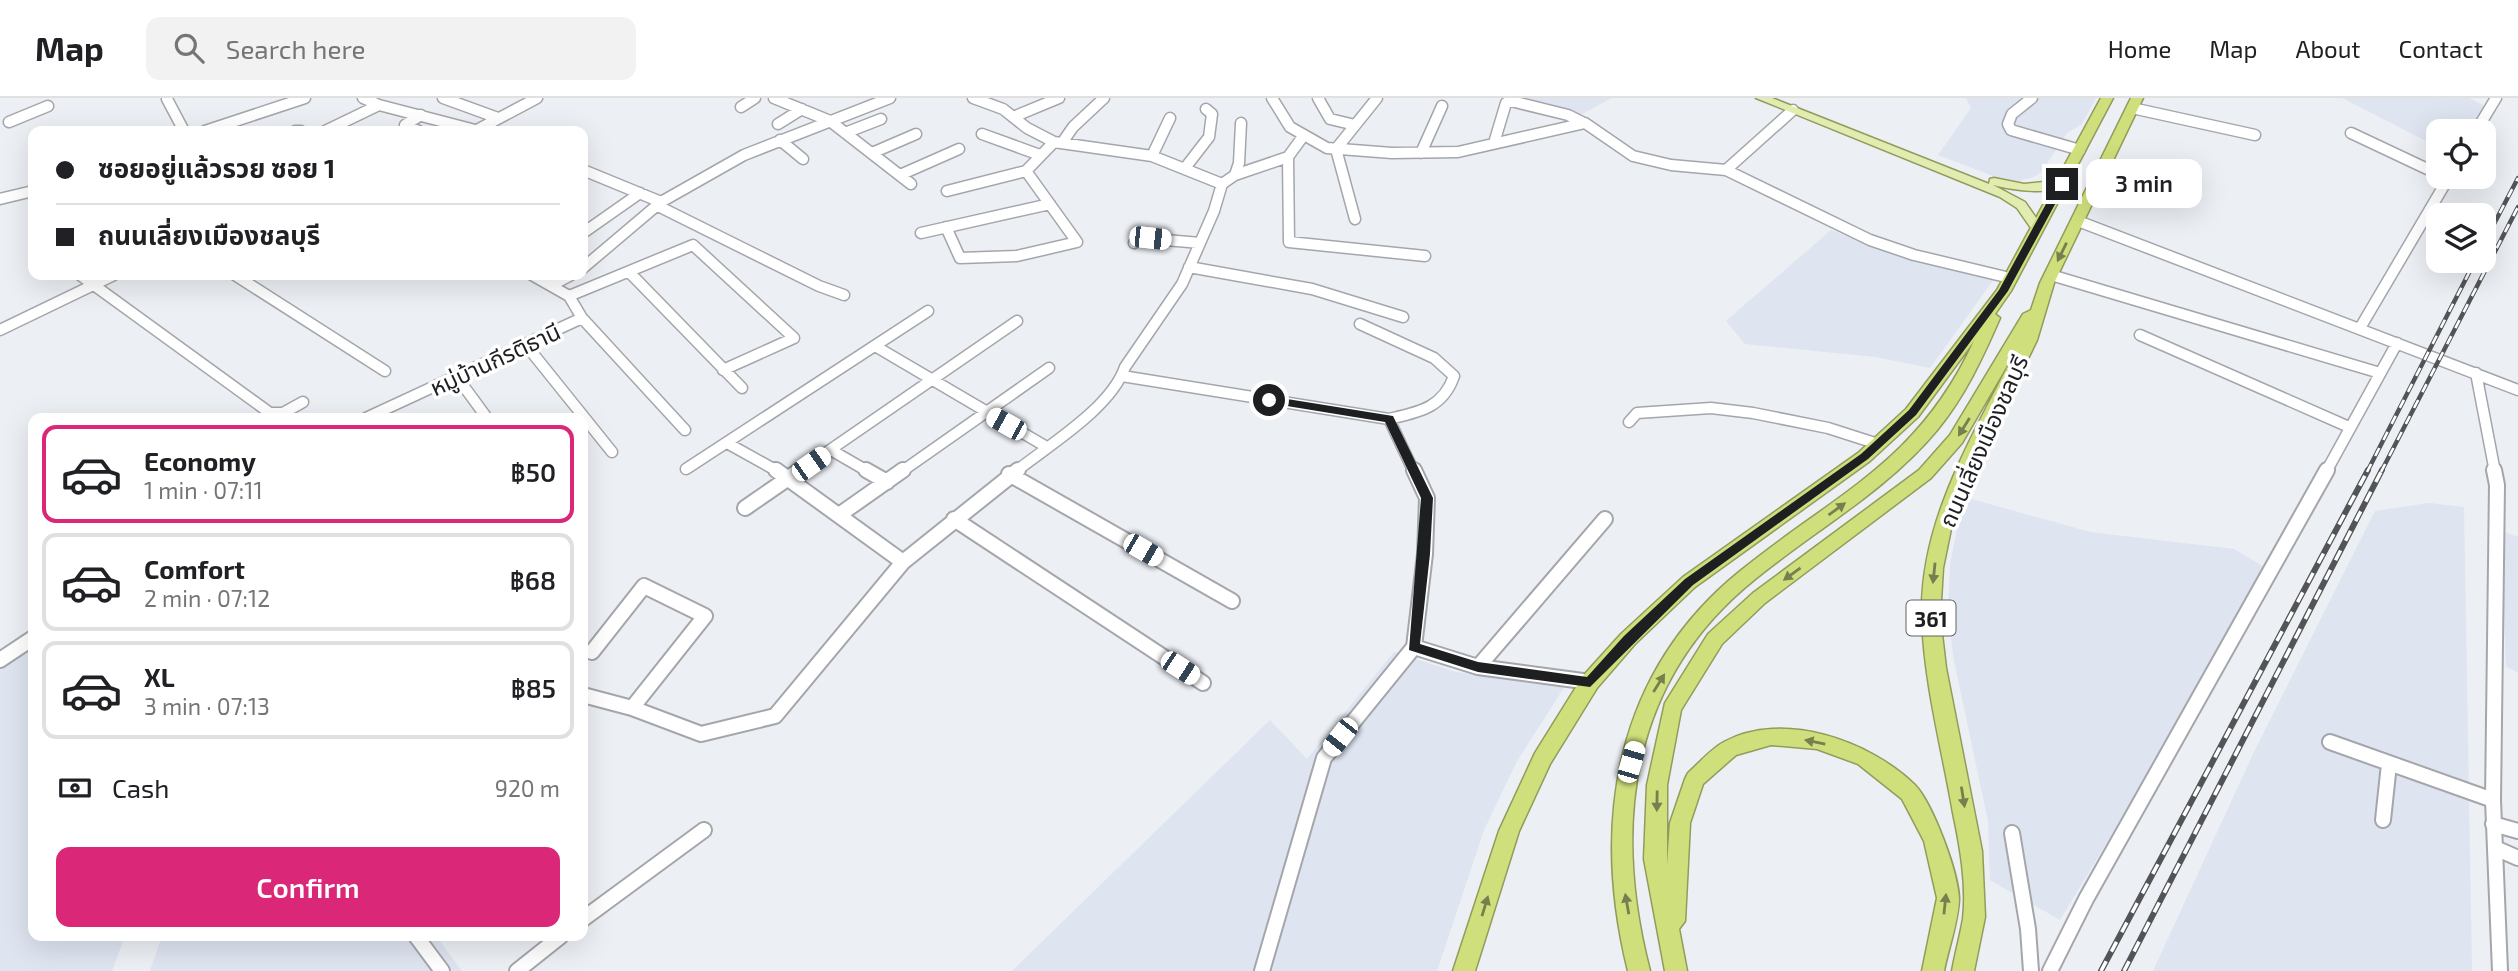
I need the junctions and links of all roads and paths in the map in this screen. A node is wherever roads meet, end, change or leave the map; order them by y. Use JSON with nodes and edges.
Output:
{"nodes":[{"id":1,"x":37,"y":98,"type":"edge"},
{"id":2,"x":305,"y":98,"type":"edge"},
{"id":3,"x":363,"y":98,"type":"edge"},
{"id":4,"x":399,"y":98,"type":"edge"},
{"id":5,"x":443,"y":98,"type":"edge"},
{"id":6,"x":537,"y":98,"type":"edge"},
{"id":7,"x":755,"y":98,"type":"edge"},
{"id":8,"x":774,"y":98,"type":"edge"},
{"id":9,"x":890,"y":98,"type":"edge"},
{"id":10,"x":973,"y":98,"type":"edge"},
{"id":11,"x":1059,"y":98,"type":"edge"},
{"id":12,"x":1104,"y":98,"type":"edge"},
{"id":13,"x":1272,"y":98,"type":"edge"},
{"id":14,"x":1318,"y":98,"type":"edge"},
{"id":15,"x":1377,"y":98,"type":"edge"},
{"id":16,"x":1762,"y":98,"type":"edge"},
{"id":17,"x":1780,"y":98,"type":"edge"},
{"id":18,"x":2032,"y":98,"type":"edge"},
{"id":19,"x":2107,"y":98,"type":"edge"},
{"id":20,"x":2496,"y":98,"type":"edge"},
{"id":21,"x":167,"y":99,"type":"edge"},
{"id":22,"x":1510,"y":99,"type":"edge"},
{"id":23,"x":2134,"y":103,"type":"edge"},
{"id":24,"x":382,"y":105,"type":"junction"},
{"id":25,"x":1442,"y":106,"type":"dead end"},
{"id":26,"x":741,"y":107,"type":"dead end"},
{"id":27,"x":802,"y":109,"type":"junction"},
{"id":28,"x":1206,"y":109,"type":"dead end"},
{"id":29,"x":1793,"y":110,"type":"junction"},
{"id":30,"x":421,"y":115,"type":"junction"},
{"id":31,"x":1013,"y":117,"type":"junction"},
{"id":32,"x":498,"y":118,"type":"junction"},
{"id":33,"x":1170,"y":118,"type":"dead end"},
{"id":34,"x":881,"y":119,"type":"dead end"},
{"id":35,"x":2483,"y":119,"type":"edge"},
{"id":36,"x":830,"y":121,"type":"junction"},
{"id":37,"x":9,"y":122,"type":"dead end"},
{"id":38,"x":1241,"y":123,"type":"dead end"},
{"id":39,"x":1578,"y":123,"type":"junction"},
{"id":40,"x":778,"y":124,"type":"dead end"},
{"id":41,"x":1355,"y":125,"type":"junction"},
{"id":42,"x":181,"y":126,"type":"edge"},
{"id":43,"x":220,"y":126,"type":"edge"},
{"id":44,"x":336,"y":126,"type":"edge"},
{"id":45,"x":407,"y":126,"type":"edge"},
{"id":46,"x":460,"y":126,"type":"edge"},
{"id":47,"x":486,"y":126,"type":"edge"},
{"id":48,"x":845,"y":133,"type":"junction"},
{"id":49,"x":2351,"y":133,"type":"dead end"},
{"id":50,"x":916,"y":134,"type":"dead end"},
{"id":51,"x":982,"y":134,"type":"dead end"},
{"id":52,"x":1304,"y":135,"type":"junction"},
{"id":53,"x":2255,"y":135,"type":"dead end"},
{"id":54,"x":780,"y":140,"type":"junction"},
{"id":55,"x":1058,"y":142,"type":"junction"},
{"id":56,"x":1494,"y":143,"type":"junction"},
{"id":57,"x":960,"y":149,"type":"dead end"},
{"id":58,"x":1336,"y":149,"type":"junction"},
{"id":59,"x":2080,"y":150,"type":"junction"},
{"id":60,"x":872,"y":153,"type":"junction"},
{"id":61,"x":1421,"y":153,"type":"junction"},
{"id":62,"x":1040,"y":155,"type":"junction"},
{"id":63,"x":1152,"y":156,"type":"junction"},
{"id":64,"x":1288,"y":157,"type":"junction"},
{"id":65,"x":803,"y":159,"type":"dead end"},
{"id":66,"x":2426,"y":168,"type":"edge"},
{"id":67,"x":1185,"y":169,"type":"junction"},
{"id":68,"x":1726,"y":170,"type":"junction"},
{"id":69,"x":588,"y":172,"type":"edge"},
{"id":70,"x":1026,"y":172,"type":"junction"},
{"id":71,"x":900,"y":175,"type":"junction"},
{"id":72,"x":1235,"y":175,"type":"junction"},
{"id":73,"x":911,"y":184,"type":"dead end"},
{"id":74,"x":1222,"y":184,"type":"junction"},
{"id":75,"x":2062,"y":184,"type":"junction"},
{"id":76,"x":2437,"y":189,"type":"edge"},
{"id":77,"x":947,"y":191,"type":"dead end"},
{"id":78,"x":28,"y":192,"type":"edge"},
{"id":79,"x":640,"y":193,"type":"junction"},
{"id":80,"x":0,"y":199,"type":"edge"},
{"id":81,"x":658,"y":203,"type":"junction"},
{"id":82,"x":1050,"y":204,"type":"junction"},
{"id":83,"x":1355,"y":219,"type":"dead end"},
{"id":84,"x":2078,"y":221,"type":"junction"},
{"id":85,"x":946,"y":227,"type":"junction"},
{"id":86,"x":2037,"y":228,"type":"junction"},
{"id":87,"x":588,"y":229,"type":"edge"},
{"id":88,"x":920,"y":233,"type":"dead end"},
{"id":89,"x":1134,"y":243,"type":"dead end"},
{"id":90,"x":1200,"y":243,"type":"junction"},
{"id":91,"x":1425,"y":256,"type":"dead end"},
{"id":92,"x":588,"y":264,"type":"edge"},
{"id":93,"x":1189,"y":267,"type":"junction"},
{"id":94,"x":630,"y":273,"type":"junction"},
{"id":95,"x":2049,"y":279,"type":"junction"},
{"id":96,"x":88,"y":280,"type":"edge"},
{"id":97,"x":105,"y":280,"type":"edge"},
{"id":98,"x":243,"y":280,"type":"edge"},
{"id":99,"x":561,"y":280,"type":"edge"},
{"id":100,"x":2007,"y":284,"type":"junction"},
{"id":101,"x":96,"y":285,"type":"junction"},
{"id":102,"x":844,"y":295,"type":"dead end"},
{"id":103,"x":569,"y":296,"type":"junction"},
{"id":104,"x":928,"y":312,"type":"dead end"},
{"id":105,"x":1403,"y":317,"type":"dead end"},
{"id":106,"x":582,"y":318,"type":"junction"},
{"id":107,"x":1017,"y":321,"type":"dead end"},
{"id":108,"x":1360,"y":324,"type":"dead end"},
{"id":109,"x":2360,"y":328,"type":"junction"},
{"id":110,"x":0,"y":330,"type":"edge"},
{"id":111,"x":2140,"y":335,"type":"dead end"},
{"id":112,"x":2397,"y":343,"type":"junction"},
{"id":113,"x":526,"y":345,"type":"junction"},
{"id":114,"x":874,"y":346,"type":"junction"},
{"id":115,"x":1049,"y":368,"type":"dead end"},
{"id":116,"x":723,"y":370,"type":"junction"},
{"id":117,"x":385,"y":371,"type":"dead end"},
{"id":118,"x":2380,"y":373,"type":"junction"},
{"id":119,"x":2476,"y":373,"type":"junction"},
{"id":120,"x":1122,"y":376,"type":"junction"},
{"id":121,"x":457,"y":377,"type":"junction"},
{"id":122,"x":928,"y":380,"type":"junction"},
{"id":123,"x":742,"y":388,"type":"dead end"},
{"id":124,"x":2518,"y":390,"type":"edge"},
{"id":125,"x":303,"y":402,"type":"dead end"},
{"id":126,"x":390,"y":407,"type":"junction"},
{"id":127,"x":377,"y":413,"type":"edge"},
{"id":128,"x":394,"y":413,"type":"edge"},
{"id":129,"x":483,"y":413,"type":"edge"},
{"id":130,"x":581,"y":413,"type":"edge"},
{"id":131,"x":986,"y":413,"type":"junction"},
{"id":132,"x":1389,"y":419,"type":"junction"},
{"id":133,"x":588,"y":422,"type":"edge"},
{"id":134,"x":1629,"y":422,"type":"dead end"},
{"id":135,"x":2349,"y":427,"type":"junction"},
{"id":136,"x":685,"y":430,"type":"dead end"},
{"id":137,"x":727,"y":443,"type":"junction"},
{"id":138,"x":1878,"y":444,"type":"junction"},
{"id":139,"x":1045,"y":446,"type":"junction"},
{"id":140,"x":831,"y":450,"type":"junction"},
{"id":141,"x":612,"y":452,"type":"dead end"},
{"id":142,"x":686,"y":469,"type":"dead end"},
{"id":143,"x":1009,"y":474,"type":"junction"},
{"id":144,"x":790,"y":478,"type":"junction"},
{"id":145,"x":887,"y":482,"type":"junction"},
{"id":146,"x":745,"y":509,"type":"dead end"},
{"id":147,"x":839,"y":515,"type":"junction"},
{"id":148,"x":954,"y":519,"type":"junction"},
{"id":149,"x":1605,"y":519,"type":"dead end"},
{"id":150,"x":903,"y":562,"type":"junction"},
{"id":151,"x":1232,"y":601,"type":"dead end"},
{"id":152,"x":28,"y":641,"type":"edge"},
{"id":153,"x":1414,"y":647,"type":"junction"},
{"id":154,"x":592,"y":652,"type":"dead end"},
{"id":155,"x":0,"y":660,"type":"edge"},
{"id":156,"x":1478,"y":667,"type":"junction"},
{"id":157,"x":1590,"y":682,"type":"junction"},
{"id":158,"x":1203,"y":683,"type":"dead end"},
{"id":159,"x":588,"y":696,"type":"edge"},
{"id":160,"x":632,"y":708,"type":"junction"},
{"id":161,"x":2330,"y":742,"type":"dead end"},
{"id":162,"x":2389,"y":764,"type":"junction"},
{"id":163,"x":2493,"y":800,"type":"junction"},
{"id":164,"x":2383,"y":820,"type":"dead end"},
{"id":165,"x":2493,"y":824,"type":"junction"},
{"id":166,"x":704,"y":830,"type":"dead end"},
{"id":167,"x":2518,"y":831,"type":"edge"},
{"id":168,"x":2012,"y":833,"type":"dead end"},
{"id":169,"x":2496,"y":848,"type":"junction"},
{"id":170,"x":2518,"y":859,"type":"edge"},
{"id":171,"x":588,"y":915,"type":"edge"},
{"id":172,"x":420,"y":941,"type":"edge"},
{"id":173,"x":555,"y":941,"type":"edge"},
{"id":174,"x":1674,"y":967,"type":"edge"},
{"id":175,"x":442,"y":971,"type":"edge"},
{"id":176,"x":517,"y":971,"type":"edge"},
{"id":177,"x":1262,"y":971,"type":"edge"},
{"id":178,"x":1464,"y":971,"type":"edge"},
{"id":179,"x":1639,"y":971,"type":"edge"},
{"id":180,"x":1933,"y":971,"type":"edge"},
{"id":181,"x":1963,"y":971,"type":"edge"},
{"id":182,"x":2031,"y":971,"type":"edge"},
{"id":183,"x":2050,"y":971,"type":"edge"},
{"id":184,"x":2500,"y":971,"type":"edge"}],
"edges":[{"from":1,"to":37,"type":"street"},
{"from":2,"to":43,"type":"street"},
{"from":3,"to":24,"type":"street"},
{"from":4,"to":24,"type":"street"},
{"from":5,"to":32,"type":"street"},
{"from":6,"to":32,"type":"street"},
{"from":7,"to":26,"type":"street"},
{"from":8,"to":27,"type":"street"},
{"from":9,"to":36,"type":"street"},
{"from":10,"to":31,"type":"street"},
{"from":11,"to":31,"type":"street"},
{"from":12,"to":55,"type":"street"},
{"from":13,"to":52,"type":"street"},
{"from":14,"to":41,"type":"street"},
{"from":15,"to":41,"type":"street"},
{"from":16,"to":29,"type":"main road"},
{"from":17,"to":75,"type":"main road"},
{"from":18,"to":59,"type":"street"},
{"from":19,"to":59,"type":"highway"},
{"from":20,"to":35,"type":"street"},
{"from":21,"to":42,"type":"street"},
{"from":22,"to":39,"type":"street"},
{"from":22,"to":56,"type":"street"},
{"from":23,"to":53,"type":"street"},
{"from":23,"to":84,"type":"highway","name":"ถนนเลี่ยงเมืองชลบุรี","number":"361"},
{"from":24,"to":30,"type":"street"},
{"from":24,"to":44,"type":"street"},
{"from":25,"to":61,"type":"street"},
{"from":27,"to":36,"type":"street"},
{"from":27,"to":40,"type":"street"},
{"from":28,"to":67,"type":"street"},
{"from":29,"to":68,"type":"street"},
{"from":29,"to":86,"type":"main road"},
{"from":30,"to":45,"type":"street"},
{"from":30,"to":46,"type":"street"},
{"from":31,"to":55,"type":"street"},
{"from":32,"to":47,"type":"street"},
{"from":33,"to":63,"type":"street"},
{"from":34,"to":48,"type":"street"},
{"from":36,"to":48,"type":"street"},
{"from":36,"to":54,"type":"street"},
{"from":38,"to":72,"type":"street"},
{"from":39,"to":56,"type":"street"},
{"from":39,"to":68,"type":"street"},
{"from":41,"to":58,"type":"street"},
{"from":48,"to":60,"type":"street"},
{"from":49,"to":66,"type":"street"},
{"from":50,"to":60,"type":"street"},
{"from":51,"to":62,"type":"street"},
{"from":52,"to":58,"type":"street"},
{"from":52,"to":64,"type":"street"},
{"from":54,"to":65,"type":"street"},
{"from":54,"to":81,"type":"street"},
{"from":55,"to":62,"type":"street"},
{"from":55,"to":63,"type":"street"},
{"from":56,"to":61,"type":"street"},
{"from":57,"to":71,"type":"street"},
{"from":58,"to":61,"type":"street"},
{"from":58,"to":83,"type":"street"},
{"from":59,"to":75,"type":"highway"},
{"from":60,"to":71,"type":"street"},
{"from":62,"to":70,"type":"street"},
{"from":63,"to":67,"type":"street"},
{"from":64,"to":72,"type":"street"},
{"from":64,"to":91,"type":"street"},
{"from":67,"to":74,"type":"street"},
{"from":68,"to":100,"type":"street"},
{"from":69,"to":79,"type":"street"},
{"from":70,"to":77,"type":"street"},
{"from":70,"to":82,"type":"street"},
{"from":71,"to":73,"type":"street"},
{"from":72,"to":74,"type":"street"},
{"from":74,"to":90,"type":"street"},
{"from":75,"to":86,"type":"highway"},
{"from":76,"to":109,"type":"street"},
{"from":78,"to":80,"type":"street"},
{"from":79,"to":81,"type":"street"},
{"from":79,"to":87,"type":"street"},
{"from":81,"to":92,"type":"street"},
{"from":81,"to":102,"type":"street"},
{"from":82,"to":85,"type":"street"},
{"from":82,"to":85,"type":"street"},
{"from":84,"to":95,"type":"highway","name":"ถนนเลี่ยงเมืองชลบุรี","number":"361","one_way":true},
{"from":84,"to":109,"type":"street"},
{"from":85,"to":88,"type":"street"},
{"from":86,"to":100,"type":"highway"},
{"from":89,"to":90,"type":"street"},
{"from":90,"to":93,"type":"street"},
{"from":93,"to":105,"type":"street"},
{"from":93,"to":120,"type":"street"},
{"from":94,"to":103,"type":"street"},
{"from":94,"to":116,"type":"street"},
{"from":94,"to":116,"type":"street"},
{"from":95,"to":118,"type":"street"},
{"from":95,"to":174,"type":"highway","one_way":true},
{"from":95,"to":181,"type":"highway","name":"ถนนเลี่ยงเมืองชลบุรี","number":"361","one_way":true},
{"from":96,"to":101,"type":"street"},
{"from":97,"to":101,"type":"street"},
{"from":98,"to":117,"type":"street"},
{"from":99,"to":103,"type":"street","name":"หมู่บ้านกีรติธานี"},
{"from":100,"to":138,"type":"highway"},
{"from":179,"to":100,"type":"highway","one_way":true},
{"from":101,"to":110,"type":"street"},
{"from":101,"to":125,"type":"street"},
{"from":103,"to":106,"type":"street","name":"หมู่บ้านกีรติธานี"},
{"from":104,"to":114,"type":"street"},
{"from":106,"to":113,"type":"street","name":"หมู่บ้านกีรติธานี"},
{"from":106,"to":136,"type":"street"},
{"from":107,"to":122,"type":"street"},
{"from":108,"to":132,"type":"street"},
{"from":109,"to":112,"type":"street"},
{"from":111,"to":135,"type":"street"},
{"from":112,"to":118,"type":"street"},
{"from":112,"to":119,"type":"street"},
{"from":113,"to":121,"type":"street","name":"หมู่บ้านกีรติธานี"},
{"from":113,"to":130,"type":"street"},
{"from":114,"to":122,"type":"street"},
{"from":114,"to":137,"type":"street"},
{"from":115,"to":131,"type":"street"},
{"from":116,"to":123,"type":"street"},
{"from":118,"to":135,"type":"street"},
{"from":119,"to":124,"type":"street"},
{"from":119,"to":163,"type":"street"},
{"from":120,"to":132,"type":"street"},
{"from":120,"to":139,"type":"street"},
{"from":121,"to":126,"type":"street","name":"หมู่บ้านกีรติธานี"},
{"from":121,"to":129,"type":"street"},
{"from":122,"to":131,"type":"street"},
{"from":122,"to":140,"type":"street"},
{"from":126,"to":127,"type":"street","name":"หมู่บ้านกีรติธานี"},
{"from":126,"to":128,"type":"street"},
{"from":131,"to":139,"type":"street"},
{"from":131,"to":145,"type":"street"},
{"from":132,"to":153,"type":"street"},
{"from":133,"to":141,"type":"street"},
{"from":134,"to":138,"type":"street"},
{"from":135,"to":183,"type":"street"},
{"from":137,"to":142,"type":"street"},
{"from":137,"to":144,"type":"street"},
{"from":138,"to":157,"type":"highway"},
{"from":139,"to":143,"type":"street"},
{"from":140,"to":144,"type":"street"},
{"from":140,"to":145,"type":"street"},
{"from":143,"to":148,"type":"street"},
{"from":143,"to":151,"type":"street"},
{"from":144,"to":146,"type":"street"},
{"from":144,"to":147,"type":"street"},
{"from":145,"to":147,"type":"street"},
{"from":147,"to":150,"type":"street"},
{"from":148,"to":150,"type":"street"},
{"from":148,"to":158,"type":"street"},
{"from":149,"to":156,"type":"street"},
{"from":150,"to":160,"type":"street"},
{"from":152,"to":155,"type":"street"},
{"from":153,"to":156,"type":"street"},
{"from":153,"to":177,"type":"street"},
{"from":154,"to":160,"type":"street"},
{"from":156,"to":157,"type":"street"},
{"from":178,"to":157,"type":"highway","one_way":true},
{"from":159,"to":160,"type":"street"},
{"from":161,"to":162,"type":"street"},
{"from":162,"to":163,"type":"street"},
{"from":162,"to":164,"type":"street"},
{"from":163,"to":165,"type":"street"},
{"from":165,"to":167,"type":"street"},
{"from":165,"to":169,"type":"street"},
{"from":166,"to":171,"type":"street"},
{"from":168,"to":182,"type":"street"},
{"from":169,"to":170,"type":"street"},
{"from":169,"to":184,"type":"street"},
{"from":172,"to":175,"type":"street"},
{"from":173,"to":176,"type":"street"},
{"from":180,"to":174,"type":"highway","one_way":true}]}
